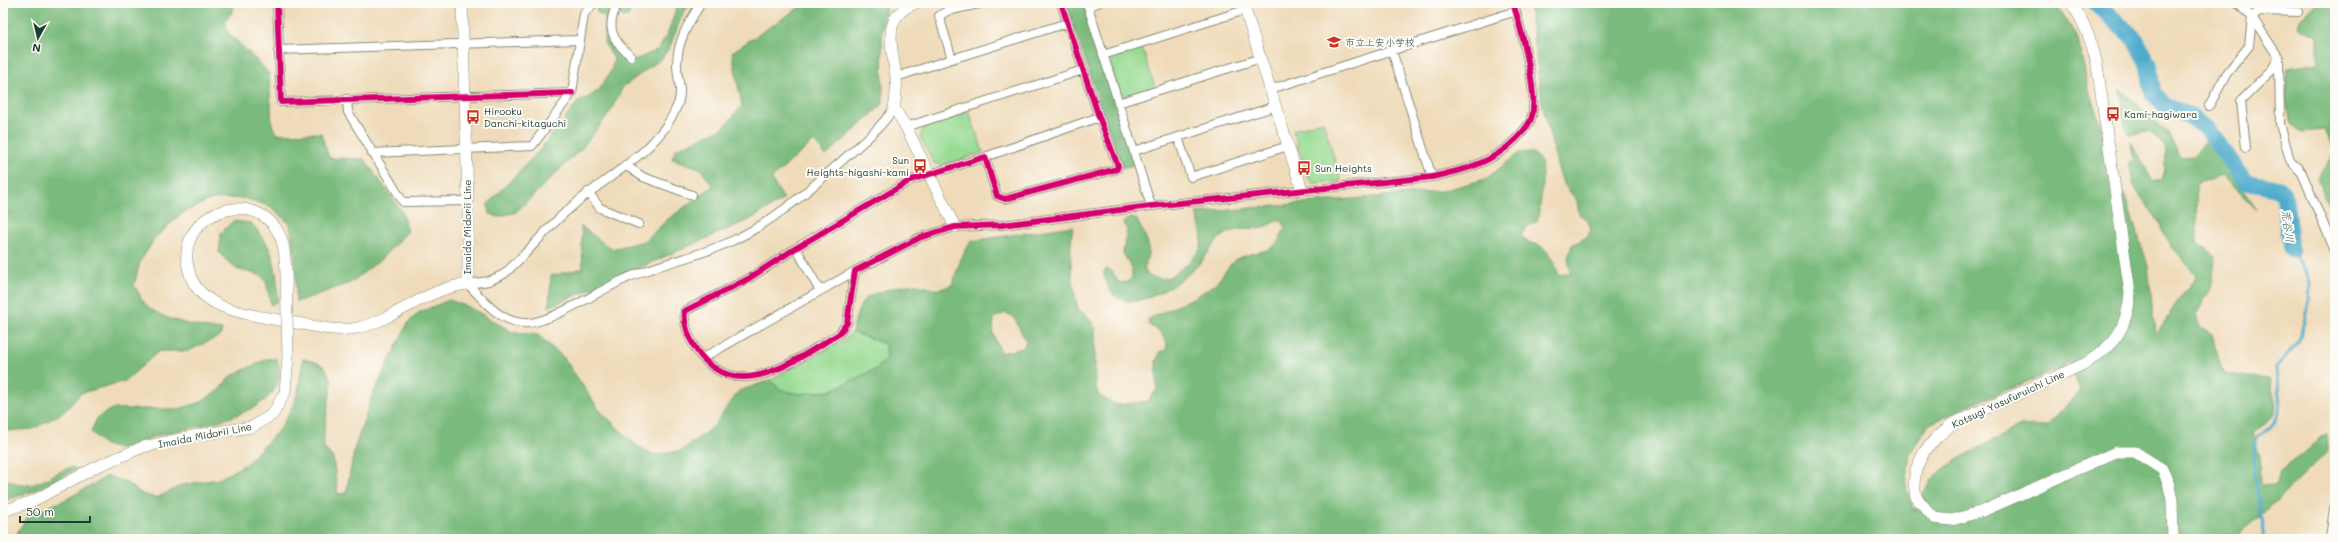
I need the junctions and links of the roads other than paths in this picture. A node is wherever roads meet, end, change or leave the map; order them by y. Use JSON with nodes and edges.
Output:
{"nodes":[{"id":1,"x":277,"y":3,"type":"edge"},
{"id":2,"x":462,"y":3,"type":"edge"},
{"id":3,"x":594,"y":3,"type":"edge"},
{"id":4,"x":618,"y":3,"type":"edge"},
{"id":5,"x":701,"y":3,"type":"edge"},
{"id":6,"x":915,"y":3,"type":"edge"},
{"id":7,"x":983,"y":3,"type":"edge"},
{"id":8,"x":1061,"y":3,"type":"edge"},
{"id":9,"x":1098,"y":3,"type":"edge"},
{"id":10,"x":1513,"y":3,"type":"edge"},
{"id":11,"x":2072,"y":3,"type":"edge"},
{"id":12,"x":2237,"y":3,"type":"edge"},
{"id":13,"x":1087,"y":5,"type":"edge"},
{"id":14,"x":1244,"y":6,"type":"edge"},
{"id":15,"x":1516,"y":11,"type":"junction"},
{"id":16,"x":2298,"y":12,"type":"dead end"},
{"id":17,"x":2252,"y":17,"type":"junction"},
{"id":18,"x":1067,"y":23,"type":"junction"},
{"id":19,"x":578,"y":40,"type":"junction"},
{"id":20,"x":464,"y":44,"type":"junction"},
{"id":21,"x":278,"y":50,"type":"junction"},
{"id":22,"x":1392,"y":51,"type":"junction"},
{"id":23,"x":1103,"y":55,"type":"junction"},
{"id":24,"x":631,"y":56,"type":"dead end"},
{"id":25,"x":1261,"y":58,"type":"junction"},
{"id":26,"x":2279,"y":58,"type":"junction"},
{"id":27,"x":952,"y":59,"type":"junction"},
{"id":28,"x":1083,"y":70,"type":"junction"},
{"id":29,"x":896,"y":77,"type":"junction"},
{"id":30,"x":1271,"y":89,"type":"junction"},
{"id":31,"x":572,"y":93,"type":"junction"},
{"id":32,"x":466,"y":96,"type":"junction"},
{"id":33,"x":347,"y":100,"type":"junction"},
{"id":34,"x":1118,"y":103,"type":"junction"},
{"id":35,"x":1276,"y":106,"type":"junction"},
{"id":36,"x":2209,"y":106,"type":"dead end"},
{"id":37,"x":894,"y":108,"type":"junction"},
{"id":38,"x":1099,"y":118,"type":"junction"},
{"id":39,"x":906,"y":128,"type":"junction"},
{"id":40,"x":1178,"y":137,"type":"junction"},
{"id":41,"x":1288,"y":146,"type":"junction"},
{"id":42,"x":466,"y":148,"type":"junction"},
{"id":43,"x":2246,"y":148,"type":"dead end"},
{"id":44,"x":1134,"y":151,"type":"junction"},
{"id":45,"x":372,"y":154,"type":"junction"},
{"id":46,"x":985,"y":157,"type":"junction"},
{"id":47,"x":625,"y":164,"type":"junction"},
{"id":48,"x":929,"y":175,"type":"junction"},
{"id":49,"x":1432,"y":177,"type":"junction"},
{"id":50,"x":1302,"y":190,"type":"junction"},
{"id":51,"x":588,"y":192,"type":"junction"},
{"id":52,"x":692,"y":195,"type":"dead end"},
{"id":53,"x":468,"y":201,"type":"junction"},
{"id":54,"x":1151,"y":206,"type":"junction"},
{"id":55,"x":639,"y":224,"type":"dead end"},
{"id":56,"x":955,"y":227,"type":"junction"},
{"id":57,"x":796,"y":248,"type":"junction"},
{"id":58,"x":2335,"y":251,"type":"edge"},
{"id":59,"x":855,"y":271,"type":"junction"},
{"id":60,"x":468,"y":284,"type":"junction"},
{"id":61,"x":820,"y":291,"type":"junction"},
{"id":62,"x":703,"y":358,"type":"junction"},
{"id":63,"x":2335,"y":500,"type":"edge"},
{"id":64,"x":3,"y":511,"type":"edge"},
{"id":65,"x":2173,"y":539,"type":"edge"},
{"id":66,"x":2330,"y":539,"type":"edge"}],
"edges":[{"from":1,"to":21,"type":"street"},
{"from":2,"to":20,"type":"main road","name":"Imaida Midorii Line"},
{"from":3,"to":19,"type":"street"},
{"from":4,"to":24,"type":"street"},
{"from":5,"to":47,"type":"street"},
{"from":6,"to":29,"type":"main road"},
{"from":7,"to":27,"type":"street"},
{"from":8,"to":18,"type":"street"},
{"from":9,"to":13,"type":"street"},
{"from":10,"to":15,"type":"street"},
{"from":11,"to":65,"type":"main road","name":"Katsugi Yasufuruichi Line"},
{"from":12,"to":17,"type":"street"},
{"from":13,"to":23,"type":"street"},
{"from":14,"to":23,"type":"street"},
{"from":14,"to":25,"type":"main road"},
{"from":15,"to":22,"type":"street"},
{"from":15,"to":49,"type":"street"},
{"from":16,"to":17,"type":"street"},
{"from":17,"to":26,"type":"street"},
{"from":17,"to":36,"type":"street"},
{"from":18,"to":27,"type":"street"},
{"from":18,"to":28,"type":"street"},
{"from":19,"to":20,"type":"street"},
{"from":19,"to":31,"type":"street"},
{"from":20,"to":21,"type":"street"},
{"from":20,"to":32,"type":"main road","name":"Imaida Midorii Line"},
{"from":21,"to":33,"type":"street"},
{"from":22,"to":30,"type":"street"},
{"from":22,"to":49,"type":"street"},
{"from":23,"to":34,"type":"street"},
{"from":25,"to":30,"type":"main road"},
{"from":25,"to":34,"type":"street"},
{"from":26,"to":43,"type":"street"},
{"from":26,"to":58,"type":"street"},
{"from":27,"to":29,"type":"street"},
{"from":28,"to":38,"type":"street"},
{"from":28,"to":39,"type":"street"},
{"from":29,"to":37,"type":"main road"},
{"from":30,"to":35,"type":"main road"},
{"from":31,"to":32,"type":"street"},
{"from":31,"to":42,"type":"street"},
{"from":32,"to":33,"type":"street"},
{"from":32,"to":42,"type":"main road","name":"Imaida Midorii Line"},
{"from":33,"to":45,"type":"street"},
{"from":34,"to":44,"type":"street"},
{"from":35,"to":40,"type":"street"},
{"from":35,"to":41,"type":"main road"},
{"from":37,"to":39,"type":"main road"},
{"from":37,"to":60,"type":"street"},
{"from":38,"to":46,"type":"street"},
{"from":38,"to":46,"type":"street"},
{"from":39,"to":48,"type":"main road"},
{"from":40,"to":41,"type":"street"},
{"from":40,"to":44,"type":"street"},
{"from":41,"to":50,"type":"main road"},
{"from":42,"to":45,"type":"street"},
{"from":42,"to":53,"type":"main road","name":"Imaida Midorii Line"},
{"from":44,"to":54,"type":"street"},
{"from":45,"to":53,"type":"street"},
{"from":46,"to":48,"type":"street"},
{"from":47,"to":51,"type":"street"},
{"from":47,"to":52,"type":"street"},
{"from":48,"to":56,"type":"main road"},
{"from":48,"to":57,"type":"street"},
{"from":49,"to":50,"type":"street"},
{"from":50,"to":54,"type":"street"},
{"from":51,"to":55,"type":"street"},
{"from":51,"to":60,"type":"street"},
{"from":53,"to":60,"type":"main road","name":"Imaida Midorii Line"},
{"from":54,"to":56,"type":"street"},
{"from":56,"to":59,"type":"street"},
{"from":57,"to":61,"type":"street"},
{"from":57,"to":62,"type":"street"},
{"from":59,"to":61,"type":"street"},
{"from":59,"to":62,"type":"street"},
{"from":60,"to":64,"type":"main road","name":"Imaida Midorii Line","bridge":true},
{"from":61,"to":62,"type":"street"},
{"from":63,"to":66,"type":"street"}]}
